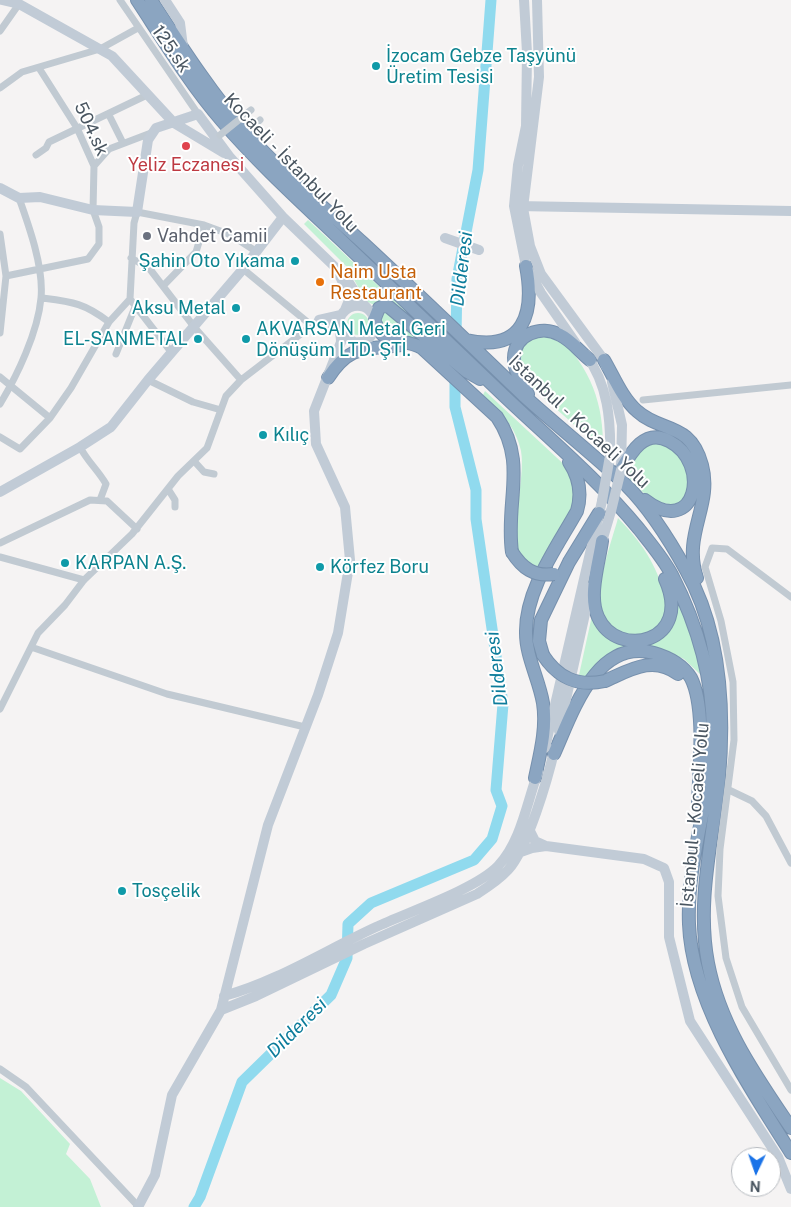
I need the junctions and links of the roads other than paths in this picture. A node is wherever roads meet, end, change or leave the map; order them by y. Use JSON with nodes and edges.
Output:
{"nodes":[{"id":1,"x":2,"y":0,"type":"edge"},
{"id":2,"x":120,"y":0,"type":"edge"},
{"id":3,"x":137,"y":0,"type":"edge"},
{"id":4,"x":151,"y":0,"type":"edge"},
{"id":5,"x":165,"y":0,"type":"edge"},
{"id":6,"x":524,"y":0,"type":"edge"},
{"id":7,"x":537,"y":0,"type":"edge"},
{"id":8,"x":19,"y":4,"type":"junction"},
{"id":9,"x":138,"y":28,"type":"junction"},
{"id":10,"x":0,"y":31,"type":"edge"},
{"id":11,"x":100,"y":49,"type":"junction"},
{"id":12,"x":183,"y":50,"type":"junction"},
{"id":13,"x":39,"y":68,"type":"junction"},
{"id":14,"x":0,"y":88,"type":"edge"},
{"id":15,"x":146,"y":95,"type":"junction"},
{"id":16,"x":251,"y":110,"type":"dead end"},
{"id":17,"x":109,"y":114,"type":"junction"},
{"id":18,"x":198,"y":114,"type":"junction"},
{"id":19,"x":260,"y":120,"type":"dead end"},
{"id":20,"x":174,"y":123,"type":"junction"},
{"id":21,"x":77,"y":128,"type":"junction"},
{"id":22,"x":218,"y":130,"type":"junction"},
{"id":23,"x":151,"y":133,"type":"junction"},
{"id":24,"x":246,"y":133,"type":"junction"},
{"id":25,"x":123,"y":143,"type":"junction"},
{"id":26,"x":36,"y":155,"type":"dead end"},
{"id":27,"x":229,"y":156,"type":"junction"},
{"id":28,"x":94,"y":166,"type":"junction"},
{"id":29,"x":0,"y":188,"type":"edge"},
{"id":30,"x":19,"y":198,"type":"junction"},
{"id":31,"x":519,"y":207,"type":"junction"},
{"id":32,"x":93,"y":210,"type":"junction"},
{"id":33,"x":791,"y":210,"type":"edge"},
{"id":34,"x":137,"y":212,"type":"junction"},
{"id":35,"x":283,"y":217,"type":"junction"},
{"id":36,"x":204,"y":225,"type":"junction"},
{"id":37,"x":0,"y":234,"type":"edge"},
{"id":38,"x":445,"y":238,"type":"dead end"},
{"id":39,"x":480,"y":250,"type":"dead end"},
{"id":40,"x":257,"y":252,"type":"junction"},
{"id":41,"x":131,"y":258,"type":"junction"},
{"id":42,"x":526,"y":266,"type":"junction"},
{"id":43,"x":336,"y":268,"type":"junction"},
{"id":44,"x":39,"y":269,"type":"junction"},
{"id":45,"x":243,"y":269,"type":"junction"},
{"id":46,"x":4,"y":272,"type":"edge"},
{"id":47,"x":163,"y":286,"type":"junction"},
{"id":48,"x":42,"y":298,"type":"junction"},
{"id":49,"x":130,"y":299,"type":"junction"},
{"id":50,"x":2,"y":305,"type":"edge"},
{"id":51,"x":135,"y":307,"type":"junction"},
{"id":52,"x":343,"y":313,"type":"junction"},
{"id":53,"x":373,"y":317,"type":"junction"},
{"id":54,"x":109,"y":322,"type":"junction"},
{"id":55,"x":315,"y":323,"type":"junction"},
{"id":56,"x":195,"y":328,"type":"junction"},
{"id":57,"x":0,"y":332,"type":"edge"},
{"id":58,"x":342,"y":333,"type":"junction"},
{"id":59,"x":438,"y":340,"type":"junction"},
{"id":60,"x":466,"y":340,"type":"junction"},
{"id":61,"x":172,"y":353,"type":"junction"},
{"id":62,"x":116,"y":354,"type":"dead end"},
{"id":63,"x":435,"y":360,"type":"junction"},
{"id":64,"x":590,"y":360,"type":"junction"},
{"id":65,"x":604,"y":360,"type":"junction"},
{"id":66,"x":0,"y":378,"type":"edge"},
{"id":67,"x":328,"y":378,"type":"junction"},
{"id":68,"x":148,"y":380,"type":"junction"},
{"id":69,"x":241,"y":380,"type":"junction"},
{"id":70,"x":12,"y":385,"type":"junction"},
{"id":71,"x":791,"y":385,"type":"edge"},
{"id":72,"x":643,"y":400,"type":"dead end"},
{"id":73,"x":0,"y":404,"type":"edge"},
{"id":74,"x":538,"y":409,"type":"junction"},
{"id":75,"x":221,"y":410,"type":"junction"},
{"id":76,"x":50,"y":418,"type":"junction"},
{"id":77,"x":0,"y":437,"type":"edge"},
{"id":78,"x":555,"y":444,"type":"junction"},
{"id":79,"x":80,"y":447,"type":"junction"},
{"id":80,"x":194,"y":461,"type":"junction"},
{"id":81,"x":621,"y":470,"type":"junction"},
{"id":82,"x":214,"y":474,"type":"dead end"},
{"id":83,"x":628,"y":487,"type":"junction"},
{"id":84,"x":168,"y":489,"type":"junction"},
{"id":85,"x":0,"y":492,"type":"edge"},
{"id":86,"x":100,"y":500,"type":"junction"},
{"id":87,"x":175,"y":507,"type":"dead end"},
{"id":88,"x":604,"y":508,"type":"junction"},
{"id":89,"x":137,"y":529,"type":"junction"},
{"id":90,"x":602,"y":541,"type":"junction"},
{"id":91,"x":0,"y":543,"type":"edge"},
{"id":92,"x":651,"y":544,"type":"junction"},
{"id":93,"x":0,"y":557,"type":"edge"},
{"id":94,"x":569,"y":562,"type":"junction"},
{"id":95,"x":84,"y":580,"type":"junction"},
{"id":96,"x":791,"y":597,"type":"edge"},
{"id":97,"x":708,"y":619,"type":"junction"},
{"id":98,"x":31,"y":647,"type":"junction"},
{"id":99,"x":0,"y":709,"type":"edge"},
{"id":100,"x":700,"y":725,"type":"junction"},
{"id":101,"x":305,"y":727,"type":"junction"},
{"id":102,"x":554,"y":754,"type":"junction"},
{"id":103,"x":536,"y":778,"type":"junction"},
{"id":104,"x":729,"y":790,"type":"junction"},
{"id":105,"x":529,"y":829,"type":"junction"},
{"id":106,"x":697,"y":842,"type":"junction"},
{"id":107,"x":546,"y":846,"type":"junction"},
{"id":108,"x":789,"y":852,"type":"edge"},
{"id":109,"x":518,"y":853,"type":"junction"},
{"id":110,"x":791,"y":863,"type":"edge"},
{"id":111,"x":224,"y":996,"type":"junction"},
{"id":112,"x":221,"y":1010,"type":"junction"},
{"id":113,"x":731,"y":1051,"type":"junction"},
{"id":114,"x":717,"y":1062,"type":"junction"},
{"id":115,"x":0,"y":1069,"type":"edge"},
{"id":116,"x":791,"y":1090,"type":"edge"},
{"id":117,"x":791,"y":1128,"type":"edge"},
{"id":118,"x":791,"y":1153,"type":"edge"},
{"id":119,"x":791,"y":1189,"type":"edge"},
{"id":120,"x":138,"y":1206,"type":"edge"}],
"edges":[{"from":1,"to":8,"type":"main road"},
{"from":2,"to":9,"type":"street","name":"125.sk"},
{"from":3,"to":22,"type":"highway","name":"Kocaeli - İstanbul Yolu"},
{"from":4,"to":12,"type":"highway"},
{"from":5,"to":12,"type":"main road"},
{"from":6,"to":31,"type":"main road"},
{"from":7,"to":31,"type":"main road"},
{"from":8,"to":10,"type":"street"},
{"from":8,"to":11,"type":"main road"},
{"from":9,"to":11,"type":"street"},
{"from":9,"to":18,"type":"street","name":"125.sk"},
{"from":11,"to":13,"type":"street"},
{"from":11,"to":15,"type":"main road"},
{"from":12,"to":24,"type":"highway"},
{"from":13,"to":14,"type":"street"},
{"from":13,"to":21,"type":"street","name":"504.sk"},
{"from":15,"to":17,"type":"street"},
{"from":15,"to":20,"type":"main road"},
{"from":16,"to":22,"type":"street","bridge":true},
{"from":17,"to":21,"type":"street"},
{"from":17,"to":25,"type":"street"},
{"from":18,"to":20,"type":"main road"},
{"from":18,"to":22,"type":"main road"},
{"from":19,"to":24,"type":"street"},
{"from":20,"to":23,"type":"main road"},
{"from":20,"to":27,"type":"main road"},
{"from":21,"to":26,"type":"street"},
{"from":21,"to":28,"type":"street","name":"504.sk"},
{"from":22,"to":27,"type":"main road"},
{"from":22,"to":59,"type":"highway","name":"Kocaeli - İstanbul Yolu"},
{"from":23,"to":25,"type":"street"},
{"from":23,"to":34,"type":"main road"},
{"from":24,"to":60,"type":"highway","name":"İstanbul - Kocaeli Yolu"},
{"from":25,"to":28,"type":"street"},
{"from":27,"to":35,"type":"main road"},
{"from":28,"to":32,"type":"street","name":"504.sk"},
{"from":29,"to":30,"type":"main road"},
{"from":30,"to":32,"type":"main road"},
{"from":30,"to":44,"type":"street"},
{"from":31,"to":33,"type":"main road"},
{"from":31,"to":42,"type":"main road"},
{"from":31,"to":65,"type":"main road"},
{"from":32,"to":34,"type":"main road"},
{"from":32,"to":44,"type":"street","name":"504.sk"},
{"from":34,"to":36,"type":"street"},
{"from":34,"to":41,"type":"street"},
{"from":35,"to":40,"type":"main road"},
{"from":35,"to":43,"type":"main road"},
{"from":36,"to":40,"type":"street"},
{"from":36,"to":47,"type":"street"},
{"from":37,"to":46,"type":"street"},
{"from":38,"to":39,"type":"main road"},
{"from":40,"to":45,"type":"main road"},
{"from":41,"to":47,"type":"street"},
{"from":41,"to":49,"type":"street"},
{"from":42,"to":60,"type":"highway"},
{"from":42,"to":64,"type":"main road"},
{"from":43,"to":52,"type":"main road"},
{"from":43,"to":53,"type":"main road"},
{"from":44,"to":46,"type":"street","name":"504.sk"},
{"from":44,"to":48,"type":"street"},
{"from":45,"to":55,"type":"street"},
{"from":45,"to":56,"type":"main road"},
{"from":46,"to":50,"type":"street"},
{"from":47,"to":56,"type":"street"},
{"from":48,"to":54,"type":"street"},
{"from":48,"to":70,"type":"street"},
{"from":49,"to":51,"type":"street"},
{"from":49,"to":54,"type":"street"},
{"from":50,"to":57,"type":"street"},
{"from":51,"to":61,"type":"street"},
{"from":51,"to":62,"type":"street"},
{"from":52,"to":53,"type":"main road"},
{"from":52,"to":55,"type":"main road"},
{"from":52,"to":58,"type":"main road"},
{"from":53,"to":58,"type":"main road"},
{"from":53,"to":59,"type":"highway"},
{"from":53,"to":63,"type":"highway"},
{"from":54,"to":76,"type":"street"},
{"from":55,"to":58,"type":"main road"},
{"from":55,"to":69,"type":"street"},
{"from":56,"to":61,"type":"main road"},
{"from":56,"to":69,"type":"street"},
{"from":58,"to":67,"type":"main road"},
{"from":59,"to":78,"type":"highway"},
{"from":60,"to":74,"type":"highway","name":"İstanbul - Kocaeli Yolu"},
{"from":61,"to":68,"type":"main road"},
{"from":63,"to":67,"type":"highway"},
{"from":63,"to":94,"type":"highway","bridge":true},
{"from":64,"to":74,"type":"highway"},
{"from":64,"to":88,"type":"main road","bridge":true},
{"from":65,"to":81,"type":"main road"},
{"from":65,"to":97,"type":"highway"},
{"from":66,"to":70,"type":"street"},
{"from":67,"to":101,"type":"main road"},
{"from":68,"to":75,"type":"street"},
{"from":68,"to":79,"type":"main road"},
{"from":69,"to":75,"type":"street"},
{"from":70,"to":73,"type":"street"},
{"from":70,"to":76,"type":"street"},
{"from":71,"to":72,"type":"street"},
{"from":74,"to":83,"type":"highway","name":"İstanbul - Kocaeli Yolu"},
{"from":75,"to":80,"type":"street"},
{"from":76,"to":77,"type":"street"},
{"from":78,"to":92,"type":"highway"},
{"from":78,"to":103,"type":"highway"},
{"from":79,"to":85,"type":"main road"},
{"from":79,"to":86,"type":"street"},
{"from":80,"to":82,"type":"street"},
{"from":80,"to":84,"type":"street"},
{"from":81,"to":83,"type":"highway"},
{"from":81,"to":88,"type":"main road","bridge":true},
{"from":83,"to":97,"type":"highway","name":"İstanbul - Kocaeli Yolu"},
{"from":84,"to":87,"type":"street"},
{"from":84,"to":89,"type":"street"},
{"from":86,"to":89,"type":"street"},
{"from":86,"to":91,"type":"street"},
{"from":88,"to":90,"type":"main road"},
{"from":88,"to":94,"type":"highway"},
{"from":88,"to":103,"type":"main road"},
{"from":89,"to":95,"type":"street"},
{"from":90,"to":92,"type":"highway"},
{"from":90,"to":102,"type":"main road"},
{"from":92,"to":106,"type":"highway"},
{"from":93,"to":95,"type":"street"},
{"from":94,"to":100,"type":"highway","bridge":true},
{"from":95,"to":98,"type":"street"},
{"from":96,"to":104,"type":"street"},
{"from":97,"to":117,"type":"highway","name":"İstanbul - Kocaeli Yolu"},
{"from":98,"to":99,"type":"street"},
{"from":98,"to":101,"type":"street"},
{"from":100,"to":102,"type":"highway"},
{"from":100,"to":106,"type":"highway"},
{"from":101,"to":111,"type":"main road"},
{"from":102,"to":105,"type":"main road"},
{"from":103,"to":111,"type":"main road"},
{"from":104,"to":108,"type":"street"},
{"from":104,"to":116,"type":"street"},
{"from":105,"to":107,"type":"main road"},
{"from":105,"to":109,"type":"main road"},
{"from":106,"to":113,"type":"highway"},
{"from":107,"to":109,"type":"main road"},
{"from":107,"to":114,"type":"main road"},
{"from":108,"to":110,"type":"street"},
{"from":109,"to":112,"type":"main road"},
{"from":111,"to":112,"type":"main road"},
{"from":112,"to":120,"type":"main road"},
{"from":113,"to":114,"type":"main road"},
{"from":113,"to":118,"type":"highway"},
{"from":114,"to":119,"type":"main road"},
{"from":115,"to":120,"type":"street"}]}
